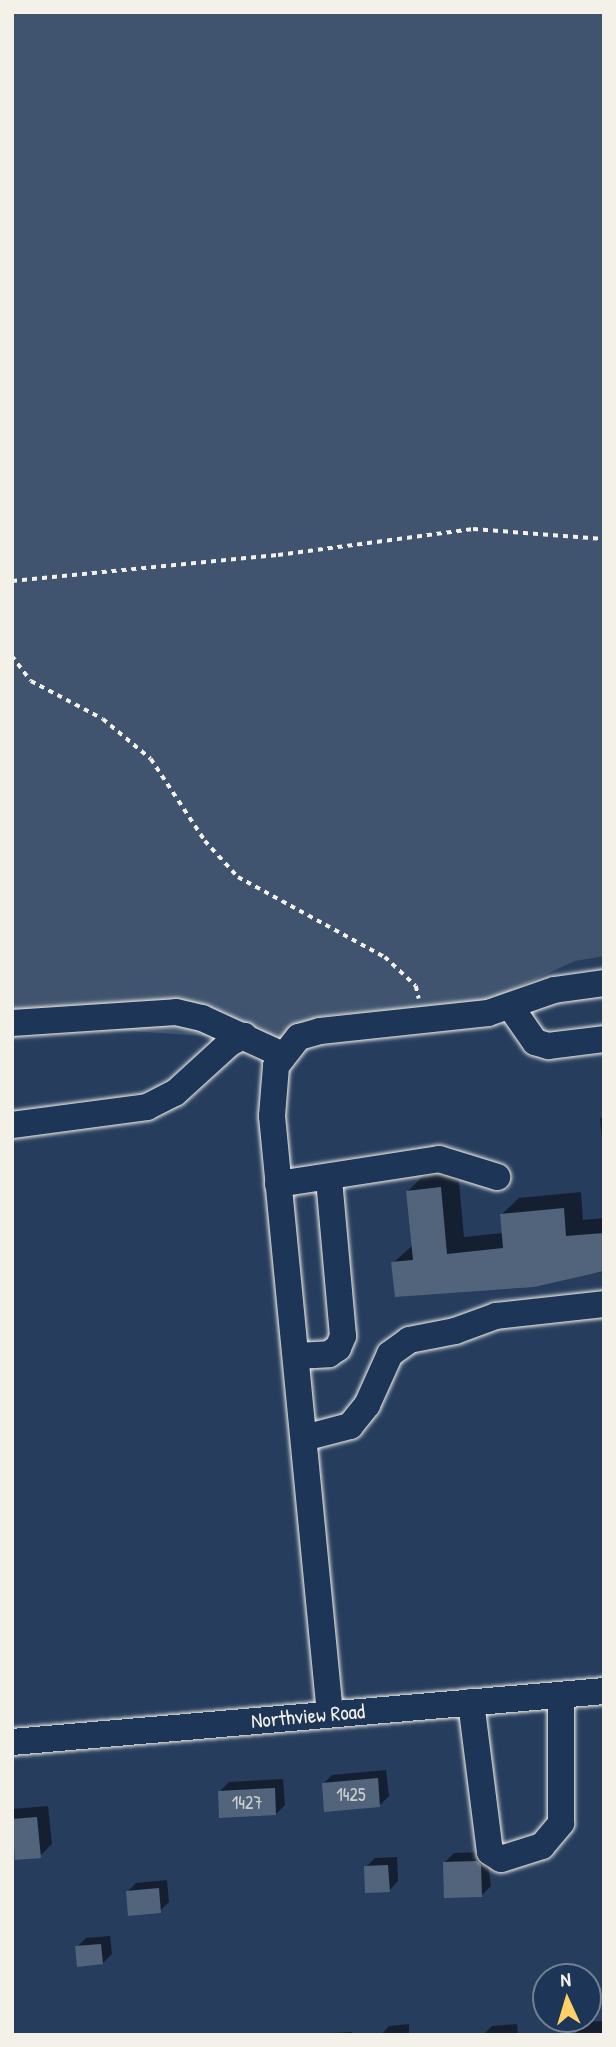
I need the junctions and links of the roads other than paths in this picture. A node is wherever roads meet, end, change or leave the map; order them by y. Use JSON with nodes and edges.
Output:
{"nodes":[{"id":1,"x":604,"y":983,"type":"edge"},
{"id":2,"x":510,"y":1006,"type":"junction"},
{"id":3,"x":12,"y":1023,"type":"edge"},
{"id":4,"x":244,"y":1036,"type":"junction"},
{"id":5,"x":604,"y":1040,"type":"edge"},
{"id":6,"x":283,"y":1055,"type":"junction"},
{"id":7,"x":12,"y":1125,"type":"edge"},
{"id":8,"x":497,"y":1177,"type":"dead end"},
{"id":9,"x":329,"y":1179,"type":"junction"},
{"id":10,"x":278,"y":1184,"type":"junction"},
{"id":11,"x":604,"y":1304,"type":"edge"},
{"id":12,"x":296,"y":1356,"type":"junction"},
{"id":13,"x":304,"y":1438,"type":"junction"},
{"id":14,"x":604,"y":1691,"type":"edge"},
{"id":15,"x":561,"y":1695,"type":"junction"},
{"id":16,"x":471,"y":1702,"type":"junction"},
{"id":17,"x":330,"y":1714,"type":"junction"},
{"id":18,"x":12,"y":1742,"type":"edge"}],
"edges":[{"from":1,"to":2,"type":"street"},
{"from":2,"to":5,"type":"street"},
{"from":2,"to":6,"type":"street"},
{"from":3,"to":4,"type":"street"},
{"from":4,"to":6,"type":"street"},
{"from":4,"to":7,"type":"street"},
{"from":6,"to":10,"type":"street"},
{"from":8,"to":9,"type":"street"},
{"from":9,"to":10,"type":"street"},
{"from":9,"to":12,"type":"street"},
{"from":10,"to":12,"type":"street"},
{"from":11,"to":13,"type":"street"},
{"from":12,"to":13,"type":"street"},
{"from":13,"to":17,"type":"street"},
{"from":14,"to":15,"type":"street","name":"Northview Road"},
{"from":15,"to":16,"type":"street","name":"Northview Road"},
{"from":15,"to":16,"type":"street"},
{"from":16,"to":17,"type":"street","name":"Northview Road"},
{"from":17,"to":18,"type":"street","name":"Northview Road"}]}
